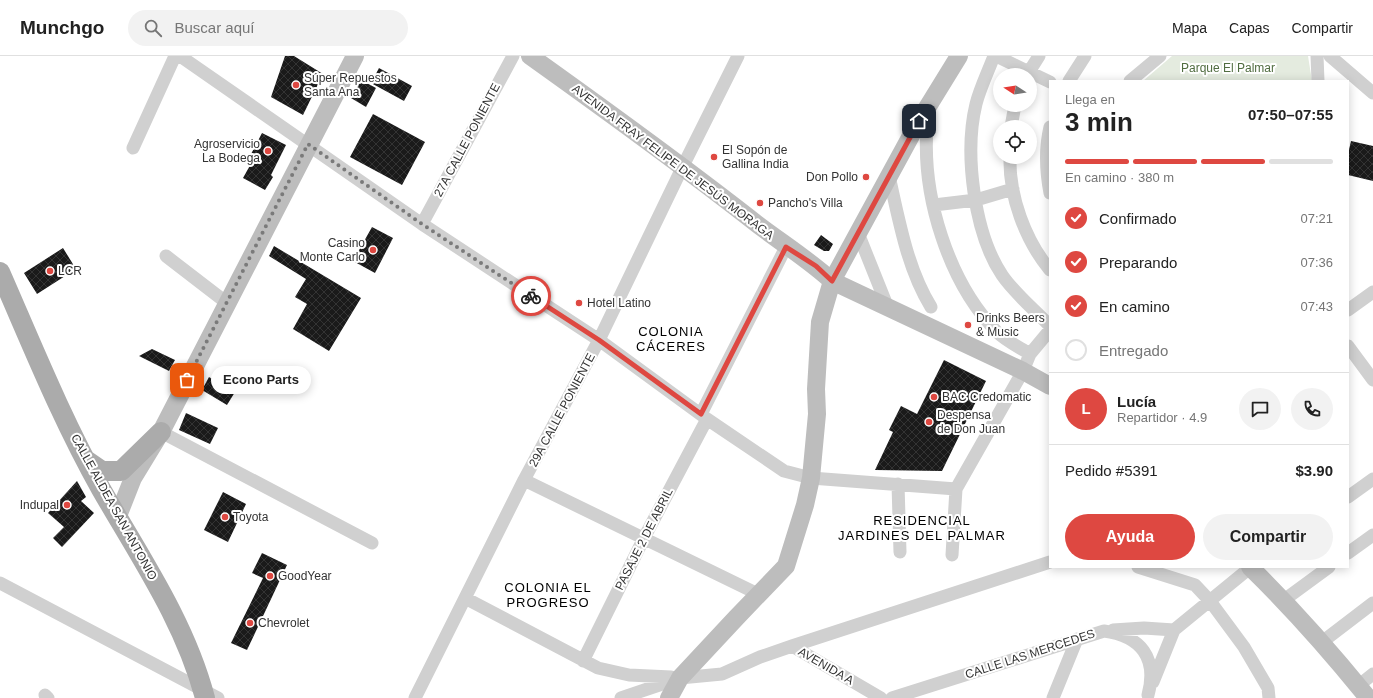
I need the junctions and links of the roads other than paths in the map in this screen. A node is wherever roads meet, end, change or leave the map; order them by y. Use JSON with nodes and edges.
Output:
{"nodes":[{"id":1,"x":175,"y":56,"type":"edge"},
{"id":2,"x":180,"y":56,"type":"edge"},
{"id":3,"x":355,"y":56,"type":"edge"},
{"id":4,"x":513,"y":56,"type":"edge"},
{"id":5,"x":530,"y":56,"type":"edge"},
{"id":6,"x":738,"y":56,"type":"edge"},
{"id":7,"x":960,"y":56,"type":"edge"},
{"id":8,"x":995,"y":56,"type":"edge"},
{"id":9,"x":1039,"y":56,"type":"edge"},
{"id":10,"x":1085,"y":56,"type":"edge"},
{"id":11,"x":1160,"y":56,"type":"edge"},
{"id":12,"x":1317,"y":56,"type":"edge"},
{"id":13,"x":1330,"y":56,"type":"edge"},
{"id":14,"x":1018,"y":68,"type":"edge"},
{"id":15,"x":1031,"y":68,"type":"edge"},
{"id":16,"x":1037,"y":77,"type":"edge"},
{"id":17,"x":1069,"y":80,"type":"edge"},
{"id":18,"x":1131,"y":80,"type":"edge"},
{"id":19,"x":1318,"y":80,"type":"edge"},
{"id":20,"x":1049,"y":82,"type":"edge"},
{"id":21,"x":1373,"y":93,"type":"edge"},
{"id":22,"x":928,"y":128,"type":"dead end"},
{"id":23,"x":1049,"y":133,"type":"edge"},
{"id":24,"x":308,"y":144,"type":"junction"},
{"id":25,"x":133,"y":148,"type":"dead end"},
{"id":26,"x":1011,"y":164,"type":"edge"},
{"id":27,"x":683,"y":166,"type":"junction"},
{"id":28,"x":889,"y":176,"type":"junction"},
{"id":29,"x":1049,"y":186,"type":"edge"},
{"id":30,"x":1013,"y":189,"type":"junction"},
{"id":31,"x":976,"y":200,"type":"junction"},
{"id":32,"x":934,"y":206,"type":"junction"},
{"id":33,"x":422,"y":224,"type":"junction"},
{"id":34,"x":858,"y":233,"type":"junction"},
{"id":35,"x":786,"y":247,"type":"junction"},
{"id":36,"x":166,"y":256,"type":"dead end"},
{"id":37,"x":1049,"y":268,"type":"edge"},
{"id":38,"x":0,"y":272,"type":"edge"},
{"id":39,"x":832,"y":281,"type":"junction"},
{"id":40,"x":1371,"y":298,"type":"edge"},
{"id":41,"x":227,"y":303,"type":"junction"},
{"id":42,"x":932,"y":307,"type":"dead end"},
{"id":43,"x":888,"y":308,"type":"junction"},
{"id":44,"x":1349,"y":309,"type":"edge"},
{"id":45,"x":1049,"y":325,"type":"edge"},
{"id":46,"x":1049,"y":331,"type":"edge"},
{"id":47,"x":599,"y":340,"type":"junction"},
{"id":48,"x":1349,"y":347,"type":"edge"},
{"id":49,"x":1030,"y":354,"type":"junction"},
{"id":50,"x":1022,"y":371,"type":"junction"},
{"id":51,"x":1373,"y":380,"type":"edge"},
{"id":52,"x":1049,"y":385,"type":"edge"},
{"id":53,"x":704,"y":417,"type":"junction"},
{"id":54,"x":161,"y":432,"type":"junction"},
{"id":55,"x":86,"y":460,"type":"junction"},
{"id":56,"x":811,"y":478,"type":"junction"},
{"id":57,"x":1373,"y":479,"type":"edge"},
{"id":58,"x":524,"y":480,"type":"junction"},
{"id":59,"x":898,"y":484,"type":"junction"},
{"id":60,"x":956,"y":489,"type":"junction"},
{"id":61,"x":1349,"y":496,"type":"edge"},
{"id":62,"x":118,"y":516,"type":"junction"},
{"id":63,"x":1373,"y":535,"type":"edge"},
{"id":64,"x":644,"y":538,"type":"junction"},
{"id":65,"x":372,"y":543,"type":"dead end"},
{"id":66,"x":900,"y":552,"type":"dead end"},
{"id":67,"x":1349,"y":552,"type":"edge"},
{"id":68,"x":952,"y":555,"type":"dead end"},
{"id":69,"x":1049,"y":562,"type":"edge"},
{"id":70,"x":1141,"y":568,"type":"edge"},
{"id":71,"x":1250,"y":568,"type":"edge"},
{"id":72,"x":1252,"y":568,"type":"edge"},
{"id":73,"x":1328,"y":568,"type":"edge"},
{"id":74,"x":0,"y":583,"type":"edge"},
{"id":75,"x":758,"y":594,"type":"junction"},
{"id":76,"x":465,"y":598,"type":"junction"},
{"id":77,"x":1284,"y":600,"type":"junction"},
{"id":78,"x":1210,"y":601,"type":"junction"},
{"id":79,"x":1373,"y":603,"type":"edge"},
{"id":80,"x":1174,"y":630,"type":"junction"},
{"id":81,"x":1104,"y":631,"type":"junction"},
{"id":82,"x":1077,"y":639,"type":"junction"},
{"id":83,"x":1322,"y":642,"type":"junction"},
{"id":84,"x":792,"y":646,"type":"junction"},
{"id":85,"x":584,"y":660,"type":"junction"},
{"id":86,"x":1373,"y":674,"type":"edge"},
{"id":87,"x":680,"y":678,"type":"junction"},
{"id":88,"x":1363,"y":692,"type":"edge"},
{"id":89,"x":208,"y":695,"type":"edge"},
{"id":90,"x":1147,"y":696,"type":"edge"},
{"id":91,"x":415,"y":698,"type":"edge"},
{"id":92,"x":621,"y":698,"type":"edge"},
{"id":93,"x":669,"y":698,"type":"edge"},
{"id":94,"x":881,"y":698,"type":"edge"},
{"id":95,"x":892,"y":698,"type":"edge"},
{"id":96,"x":1054,"y":698,"type":"edge"},
{"id":97,"x":1269,"y":698,"type":"edge"}],
"edges":[{"from":1,"to":25,"type":"street"},
{"from":2,"to":24,"type":"street"},
{"from":3,"to":24,"type":"street"},
{"from":4,"to":33,"type":"street","name":"27A CALLE PONIENTE"},
{"from":5,"to":27,"type":"street","name":"AVENIDA FRAY FELIPE DE JESÚS MORAGA"},
{"from":6,"to":27,"type":"street","name":"29A CALLE PONIENTE"},
{"from":7,"to":28,"type":"street"},
{"from":8,"to":14,"type":"street"},
{"from":8,"to":31,"type":"street"},
{"from":9,"to":15,"type":"street"},
{"from":10,"to":17,"type":"street"},
{"from":11,"to":18,"type":"street"},
{"from":12,"to":19,"type":"street"},
{"from":13,"to":21,"type":"street"},
{"from":16,"to":20,"type":"street"},
{"from":22,"to":32,"type":"street"},
{"from":23,"to":29,"type":"street"},
{"from":24,"to":33,"type":"street"},
{"from":24,"to":41,"type":"street"},
{"from":26,"to":30,"type":"street"},
{"from":27,"to":35,"type":"street","name":"AVENIDA FRAY FELIPE DE JESÚS MORAGA"},
{"from":27,"to":47,"type":"street","name":"29A CALLE PONIENTE"},
{"from":28,"to":34,"type":"street"},
{"from":28,"to":42,"type":"street"},
{"from":30,"to":31,"type":"street"},
{"from":30,"to":37,"type":"street"},
{"from":31,"to":32,"type":"street"},
{"from":31,"to":45,"type":"street"},
{"from":32,"to":49,"type":"street"},
{"from":33,"to":47,"type":"street"},
{"from":34,"to":39,"type":"street"},
{"from":34,"to":43,"type":"street"},
{"from":35,"to":39,"type":"street","name":"AVENIDA FRAY FELIPE DE JESÚS MORAGA"},
{"from":35,"to":53,"type":"street","name":"PASAJE 2 DE ABRIL"},
{"from":36,"to":41,"type":"street"},
{"from":38,"to":55,"type":"main road","name":"CALLE ALDEA SAN ANTONIO"},
{"from":39,"to":43,"type":"street","name":"AVENIDA FRAY FELIPE DE JESÚS MORAGA"},
{"from":39,"to":56,"type":"street"},
{"from":40,"to":44,"type":"street"},
{"from":41,"to":54,"type":"street"},
{"from":43,"to":50,"type":"street","name":"AVENIDA FRAY FELIPE DE JESÚS MORAGA"},
{"from":46,"to":49,"type":"street"},
{"from":47,"to":53,"type":"street"},
{"from":47,"to":58,"type":"street","name":"29A CALLE PONIENTE"},
{"from":48,"to":51,"type":"street"},
{"from":49,"to":50,"type":"street"},
{"from":50,"to":52,"type":"street","name":"AVENIDA FRAY FELIPE DE JESÚS MORAGA"},
{"from":50,"to":60,"type":"street"},
{"from":53,"to":56,"type":"street"},
{"from":53,"to":64,"type":"street","name":"PASAJE 2 DE ABRIL"},
{"from":54,"to":55,"type":"main road"},
{"from":54,"to":62,"type":"street"},
{"from":54,"to":65,"type":"street"},
{"from":55,"to":62,"type":"main road","name":"CALLE ALDEA SAN ANTONIO"},
{"from":56,"to":59,"type":"street"},
{"from":56,"to":75,"type":"street"},
{"from":57,"to":61,"type":"street"},
{"from":58,"to":64,"type":"street"},
{"from":58,"to":76,"type":"street","name":"29A CALLE PONIENTE"},
{"from":59,"to":60,"type":"street"},
{"from":59,"to":66,"type":"street"},
{"from":60,"to":68,"type":"street"},
{"from":62,"to":89,"type":"main road","name":"CALLE ALDEA SAN ANTONIO"},
{"from":63,"to":67,"type":"street"},
{"from":64,"to":75,"type":"street"},
{"from":64,"to":85,"type":"street","name":"PASAJE 2 DE ABRIL"},
{"from":69,"to":84,"type":"street"},
{"from":70,"to":78,"type":"street"},
{"from":71,"to":78,"type":"street"},
{"from":72,"to":77,"type":"street"},
{"from":73,"to":77,"type":"street"},
{"from":74,"to":89,"type":"street"},
{"from":75,"to":87,"type":"street"},
{"from":76,"to":85,"type":"street"},
{"from":76,"to":91,"type":"street","name":"29A CALLE PONIENTE"},
{"from":77,"to":83,"type":"street"},
{"from":78,"to":80,"type":"street"},
{"from":78,"to":97,"type":"street"},
{"from":79,"to":83,"type":"street"},
{"from":80,"to":81,"type":"street"},
{"from":80,"to":90,"type":"street"},
{"from":81,"to":82,"type":"street","name":"CALLE LAS MERCEDES"},
{"from":81,"to":90,"type":"street","name":"CALLE LAS MERCEDES"},
{"from":82,"to":95,"type":"street","name":"CALLE LAS MERCEDES"},
{"from":82,"to":96,"type":"street"},
{"from":83,"to":88,"type":"street"},
{"from":84,"to":87,"type":"street"},
{"from":84,"to":94,"type":"street","name":"AVENIDA A"},
{"from":85,"to":87,"type":"street"},
{"from":86,"to":88,"type":"street"},
{"from":87,"to":92,"type":"street"},
{"from":87,"to":93,"type":"street"}]}
